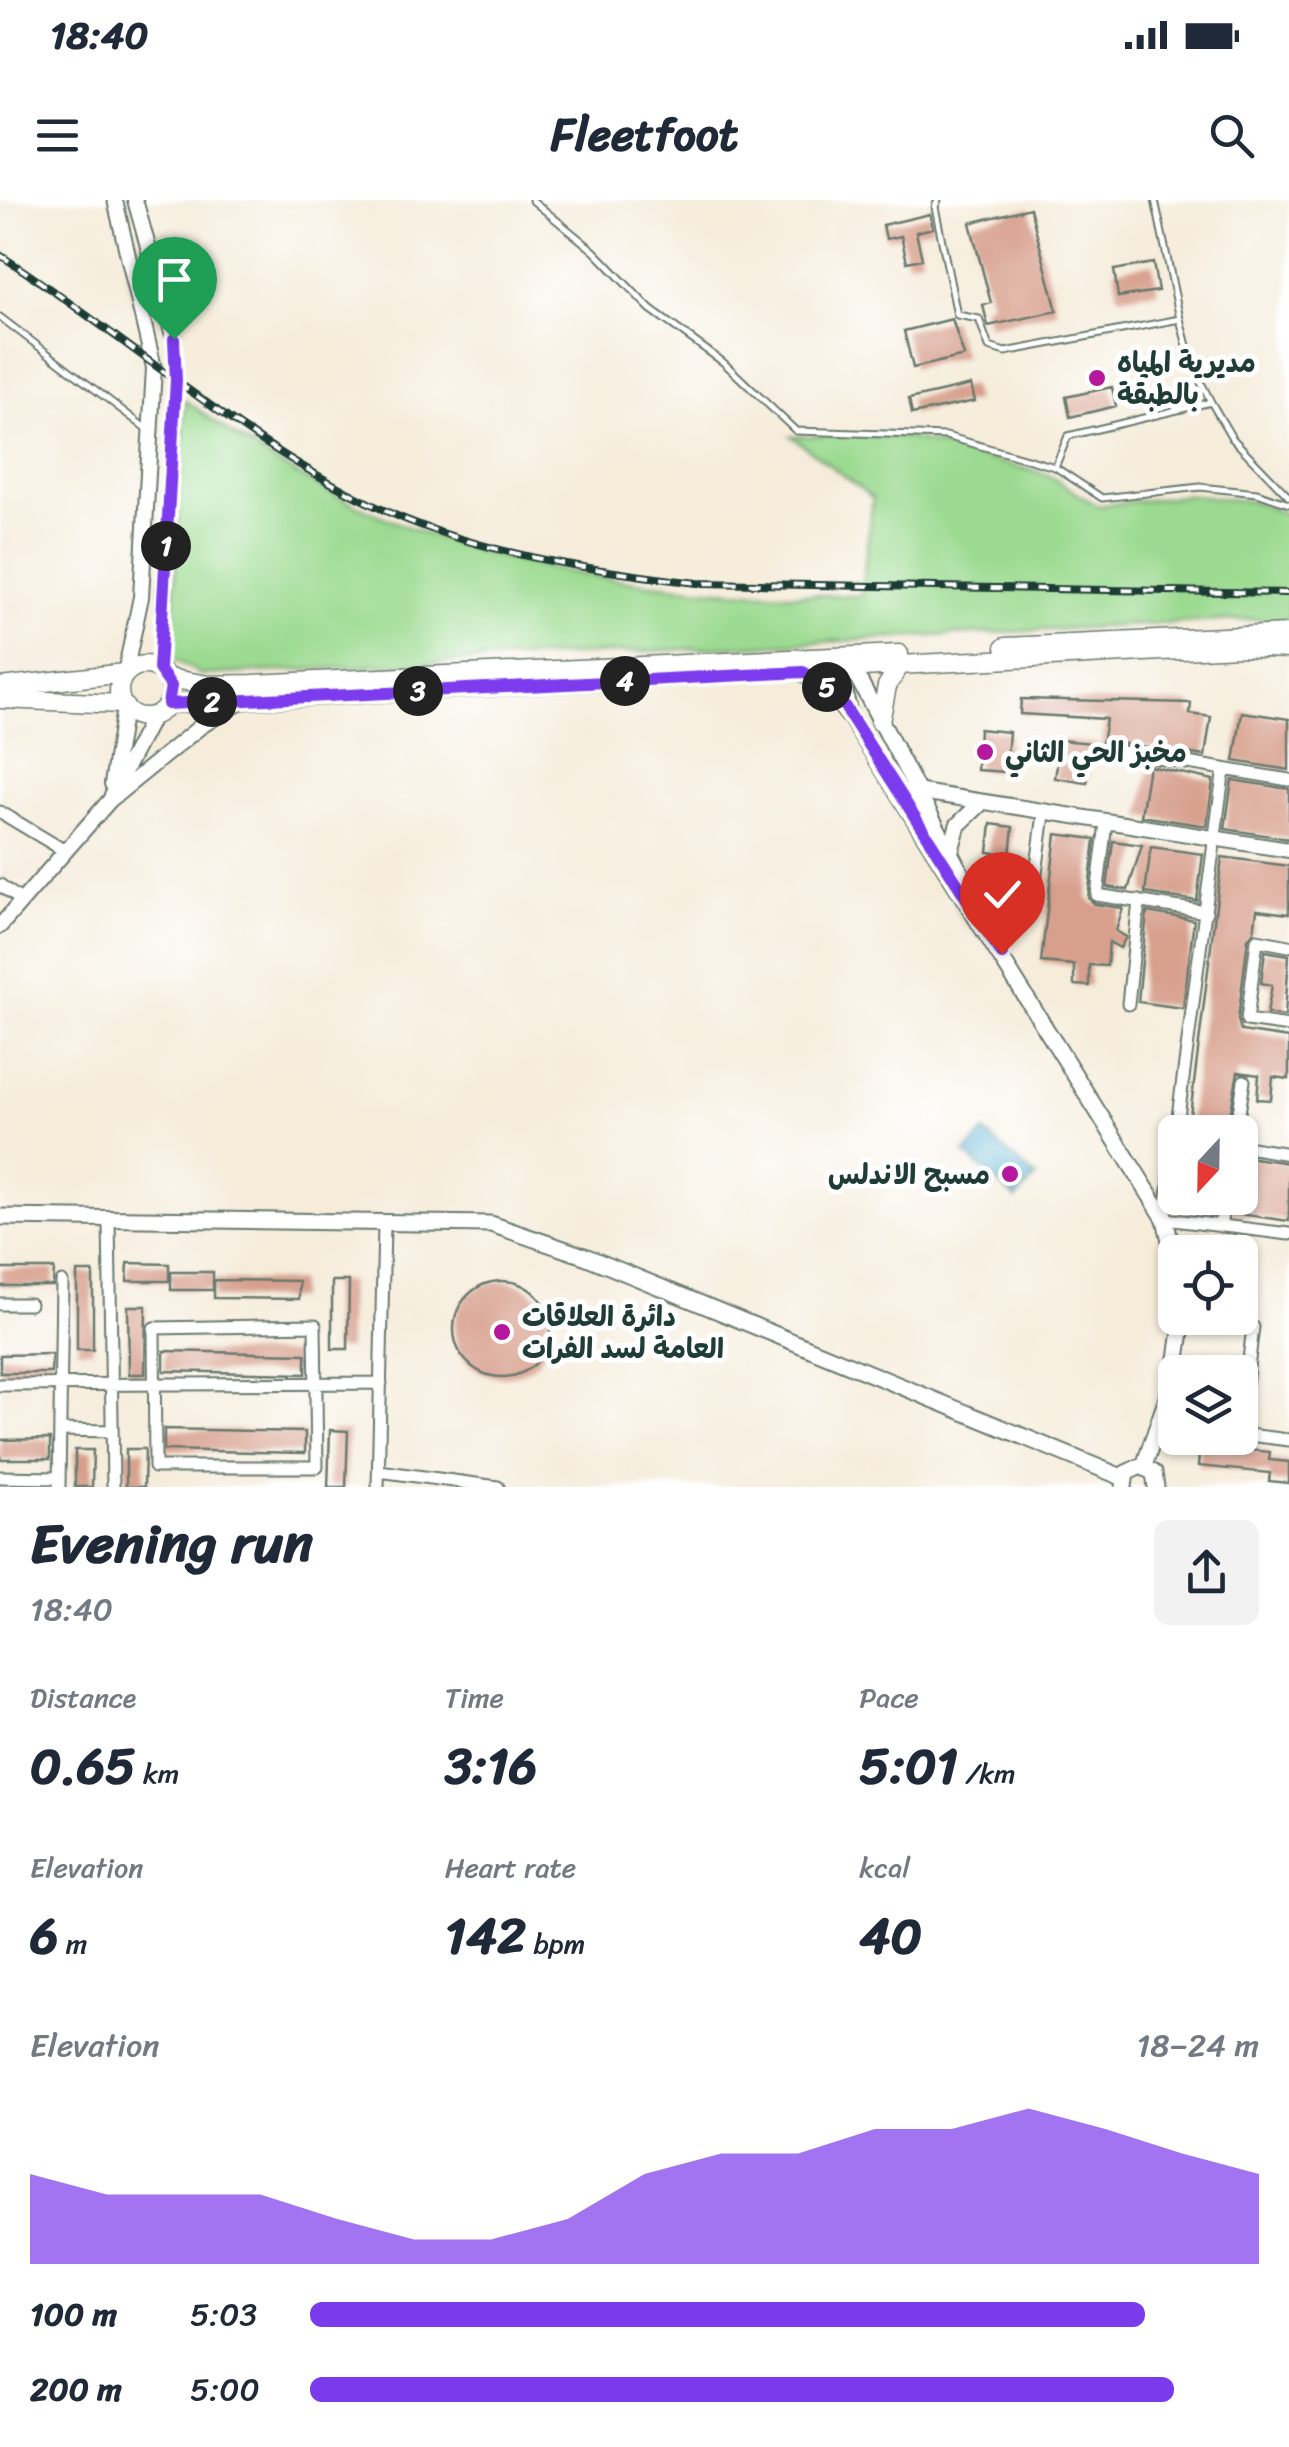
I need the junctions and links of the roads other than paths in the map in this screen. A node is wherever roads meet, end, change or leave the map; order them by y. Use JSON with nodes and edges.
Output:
{"nodes":[{"id":1,"x":115,"y":200,"type":"edge"},
{"id":2,"x":135,"y":200,"type":"edge"},
{"id":3,"x":532,"y":200,"type":"edge"},
{"id":4,"x":938,"y":200,"type":"edge"},
{"id":5,"x":1156,"y":200,"type":"edge"},
{"id":6,"x":0,"y":317,"type":"edge"},
{"id":7,"x":1180,"y":319,"type":"junction"},
{"id":8,"x":1211,"y":402,"type":"junction"},
{"id":9,"x":150,"y":432,"type":"junction"},
{"id":10,"x":1055,"y":467,"type":"junction"},
{"id":11,"x":1289,"y":500,"type":"edge"},
{"id":12,"x":1289,"y":634,"type":"edge"},
{"id":13,"x":1289,"y":649,"type":"edge"},
{"id":14,"x":900,"y":665,"type":"junction"},
{"id":15,"x":849,"y":666,"type":"junction"},
{"id":16,"x":803,"y":672,"type":"junction"},
{"id":17,"x":125,"y":673,"type":"junction"},
{"id":18,"x":164,"y":674,"type":"junction"},
{"id":19,"x":0,"y":687,"type":"edge"},
{"id":20,"x":0,"y":699,"type":"edge"},
{"id":21,"x":244,"y":700,"type":"junction"},
{"id":22,"x":168,"y":704,"type":"junction"},
{"id":23,"x":123,"y":706,"type":"junction"},
{"id":24,"x":849,"y":715,"type":"junction"},
{"id":25,"x":153,"y":716,"type":"junction"},
{"id":26,"x":880,"y":722,"type":"junction"},
{"id":27,"x":1122,"y":752,"type":"dead end"},
{"id":28,"x":1228,"y":770,"type":"junction"},
{"id":29,"x":1289,"y":780,"type":"edge"},
{"id":30,"x":907,"y":792,"type":"junction"},
{"id":31,"x":110,"y":800,"type":"junction"},
{"id":32,"x":979,"y":804,"type":"junction"},
{"id":33,"x":0,"y":812,"type":"edge"},
{"id":34,"x":1044,"y":814,"type":"junction"},
{"id":35,"x":1106,"y":823,"type":"junction"},
{"id":36,"x":1216,"y":839,"type":"junction"},
{"id":37,"x":1289,"y":850,"type":"edge"},
{"id":38,"x":65,"y":851,"type":"junction"},
{"id":39,"x":950,"y":853,"type":"junction"},
{"id":40,"x":1036,"y":882,"type":"dead end"},
{"id":41,"x":0,"y":884,"type":"edge"},
{"id":42,"x":22,"y":900,"type":"junction"},
{"id":43,"x":1139,"y":901,"type":"junction"},
{"id":44,"x":1206,"y":912,"type":"junction"},
{"id":45,"x":0,"y":926,"type":"edge"},
{"id":46,"x":1289,"y":946,"type":"edge"},
{"id":47,"x":1002,"y":954,"type":"junction"},
{"id":48,"x":1128,"y":1004,"type":"dead end"},
{"id":49,"x":1289,"y":1026,"type":"edge"},
{"id":50,"x":1244,"y":1081,"type":"dead end"},
{"id":51,"x":1178,"y":1115,"type":"edge"},
{"id":52,"x":1239,"y":1115,"type":"edge"},
{"id":53,"x":1258,"y":1149,"type":"edge"},
{"id":54,"x":1289,"y":1154,"type":"edge"},
{"id":55,"x":1165,"y":1215,"type":"edge"},
{"id":56,"x":1222,"y":1215,"type":"edge"},
{"id":57,"x":0,"y":1217,"type":"edge"},
{"id":58,"x":108,"y":1219,"type":"junction"},
{"id":59,"x":1164,"y":1219,"type":"junction"},
{"id":60,"x":384,"y":1225,"type":"junction"},
{"id":61,"x":1220,"y":1226,"type":"junction"},
{"id":62,"x":1289,"y":1234,"type":"edge"},
{"id":63,"x":1168,"y":1235,"type":"edge"},
{"id":64,"x":62,"y":1282,"type":"dead end"},
{"id":65,"x":0,"y":1304,"type":"edge"},
{"id":66,"x":30,"y":1304,"type":"dead end"},
{"id":67,"x":1252,"y":1335,"type":"edge"},
{"id":68,"x":380,"y":1383,"type":"junction"},
{"id":69,"x":60,"y":1384,"type":"junction"},
{"id":70,"x":111,"y":1384,"type":"junction"},
{"id":71,"x":154,"y":1384,"type":"junction"},
{"id":72,"x":316,"y":1384,"type":"junction"},
{"id":73,"x":0,"y":1385,"type":"edge"},
{"id":74,"x":60,"y":1430,"type":"junction"},
{"id":75,"x":112,"y":1431,"type":"junction"},
{"id":76,"x":1289,"y":1440,"type":"edge"},
{"id":77,"x":1158,"y":1443,"type":"edge"},
{"id":78,"x":1144,"y":1466,"type":"junction"},
{"id":79,"x":378,"y":1471,"type":"junction"},
{"id":80,"x":0,"y":1478,"type":"edge"},
{"id":81,"x":59,"y":1482,"type":"edge"},
{"id":82,"x":1124,"y":1483,"type":"edge"},
{"id":83,"x":113,"y":1487,"type":"edge"},
{"id":84,"x":378,"y":1487,"type":"edge"},
{"id":85,"x":498,"y":1487,"type":"edge"},
{"id":86,"x":1156,"y":1487,"type":"edge"}],
"edges":[{"from":1,"to":9,"type":"street"},
{"from":2,"to":18,"type":"street"},
{"from":3,"to":10,"type":"lane"},
{"from":4,"to":7,"type":"lane"},
{"from":5,"to":7,"type":"lane"},
{"from":6,"to":9,"type":"lane"},
{"from":7,"to":8,"type":"lane"},
{"from":8,"to":10,"type":"lane"},
{"from":8,"to":11,"type":"lane"},
{"from":9,"to":17,"type":"street"},
{"from":10,"to":11,"type":"lane"},
{"from":12,"to":15,"type":"main road"},
{"from":13,"to":14,"type":"main road"},
{"from":14,"to":15,"type":"main road"},
{"from":14,"to":26,"type":"main road"},
{"from":15,"to":16,"type":"main road"},
{"from":15,"to":18,"type":"main road"},
{"from":15,"to":24,"type":"main road"},
{"from":15,"to":26,"type":"main road"},
{"from":16,"to":21,"type":"main road"},
{"from":16,"to":24,"type":"main road"},
{"from":17,"to":18,"type":"main road"},
{"from":17,"to":19,"type":"main road"},
{"from":17,"to":23,"type":"main road"},
{"from":18,"to":22,"type":"main road"},
{"from":20,"to":23,"type":"main road"},
{"from":21,"to":22,"type":"main road"},
{"from":21,"to":31,"type":"street"},
{"from":22,"to":25,"type":"main road"},
{"from":23,"to":25,"type":"main road"},
{"from":23,"to":31,"type":"street"},
{"from":24,"to":30,"type":"main road"},
{"from":25,"to":31,"type":"street"},
{"from":26,"to":30,"type":"main road"},
{"from":27,"to":28,"type":"street"},
{"from":28,"to":29,"type":"street"},
{"from":28,"to":36,"type":"street"},
{"from":30,"to":32,"type":"street"},
{"from":30,"to":39,"type":"main road"},
{"from":30,"to":47,"type":"main road"},
{"from":31,"to":38,"type":"street"},
{"from":32,"to":34,"type":"street"},
{"from":32,"to":39,"type":"main road"},
{"from":33,"to":38,"type":"street"},
{"from":34,"to":35,"type":"street"},
{"from":34,"to":40,"type":"street"},
{"from":35,"to":36,"type":"street"},
{"from":35,"to":43,"type":"street"},
{"from":36,"to":37,"type":"street"},
{"from":36,"to":44,"type":"street"},
{"from":38,"to":42,"type":"street"},
{"from":39,"to":47,"type":"main road"},
{"from":41,"to":42,"type":"street"},
{"from":42,"to":45,"type":"street"},
{"from":43,"to":44,"type":"street"},
{"from":43,"to":48,"type":"street"},
{"from":44,"to":51,"type":"street"},
{"from":46,"to":49,"type":"street"},
{"from":47,"to":59,"type":"main road"},
{"from":50,"to":52,"type":"street"},
{"from":53,"to":54,"type":"street"},
{"from":55,"to":59,"type":"street"},
{"from":56,"to":61,"type":"street"},
{"from":57,"to":58,"type":"main road"},
{"from":58,"to":60,"type":"main road"},
{"from":58,"to":70,"type":"street"},
{"from":59,"to":61,"type":"street"},
{"from":59,"to":63,"type":"main road"},
{"from":60,"to":68,"type":"street"},
{"from":60,"to":82,"type":"main road"},
{"from":61,"to":62,"type":"street"},
{"from":64,"to":69,"type":"street"},
{"from":65,"to":66,"type":"street"},
{"from":67,"to":76,"type":"street"},
{"from":68,"to":72,"type":"street"},
{"from":68,"to":79,"type":"street"},
{"from":69,"to":70,"type":"street"},
{"from":69,"to":73,"type":"street"},
{"from":69,"to":74,"type":"street"},
{"from":70,"to":71,"type":"street"},
{"from":70,"to":75,"type":"street"},
{"from":71,"to":72,"type":"street"},
{"from":71,"to":72,"type":"street"},
{"from":71,"to":72,"type":"street"},
{"from":74,"to":75,"type":"street"},
{"from":74,"to":81,"type":"street"},
{"from":75,"to":83,"type":"street"},
{"from":77,"to":78,"type":"main road"},
{"from":78,"to":82,"type":"main road"},
{"from":78,"to":86,"type":"main road"},
{"from":79,"to":84,"type":"street"},
{"from":79,"to":85,"type":"street"},
{"from":80,"to":81,"type":"street"}]}
